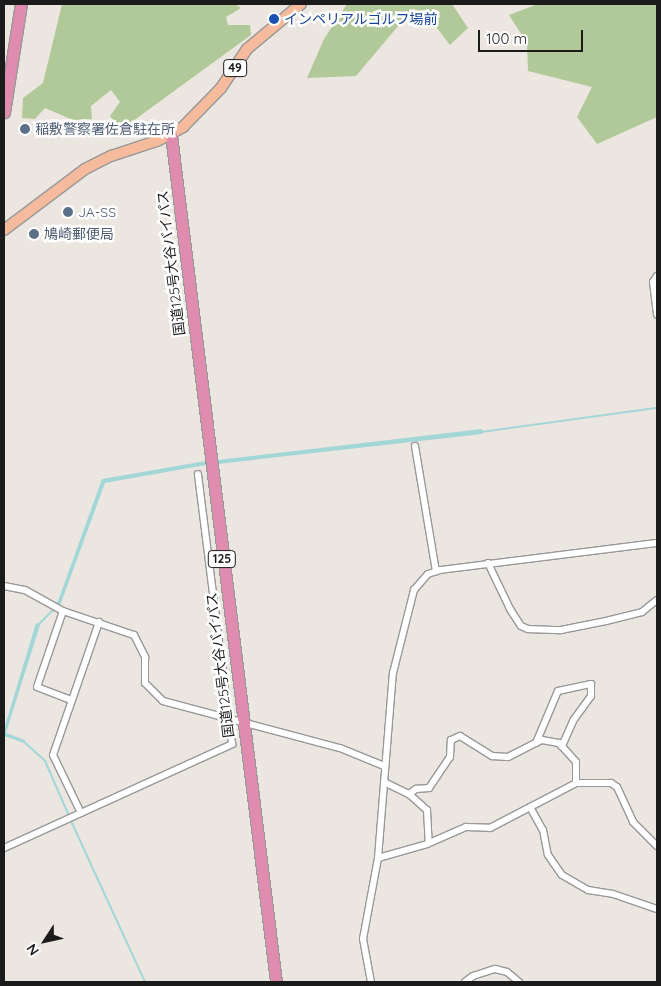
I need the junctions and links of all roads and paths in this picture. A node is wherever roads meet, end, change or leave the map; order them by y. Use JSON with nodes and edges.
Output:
{"nodes":[{"id":1,"x":21,"y":4,"type":"edge"},
{"id":2,"x":301,"y":4,"type":"edge"},
{"id":3,"x":4,"y":112,"type":"edge"},
{"id":4,"x":171,"y":135,"type":"junction"},
{"id":5,"x":4,"y":230,"type":"edge"},
{"id":6,"x":657,"y":276,"type":"edge"},
{"id":7,"x":657,"y":315,"type":"edge"},
{"id":8,"x":416,"y":446,"type":"dead end"},
{"id":9,"x":198,"y":474,"type":"dead end"},
{"id":10,"x":657,"y":543,"type":"edge"},
{"id":11,"x":488,"y":562,"type":"junction"},
{"id":12,"x":436,"y":571,"type":"junction"},
{"id":13,"x":4,"y":586,"type":"edge"},
{"id":14,"x":657,"y":600,"type":"edge"},
{"id":15,"x":64,"y":612,"type":"junction"},
{"id":16,"x":99,"y":622,"type":"junction"},
{"id":17,"x":71,"y":700,"type":"junction"},
{"id":18,"x":229,"y":719,"type":"junction"},
{"id":19,"x":242,"y":723,"type":"junction"},
{"id":20,"x":536,"y":743,"type":"junction"},
{"id":21,"x":562,"y":746,"type":"junction"},
{"id":22,"x":384,"y":766,"type":"junction"},
{"id":23,"x":384,"y":782,"type":"junction"},
{"id":24,"x":576,"y":783,"type":"junction"},
{"id":25,"x":409,"y":794,"type":"junction"},
{"id":26,"x":530,"y":807,"type":"junction"},
{"id":27,"x":78,"y":814,"type":"junction"},
{"id":28,"x":429,"y":843,"type":"junction"},
{"id":29,"x":657,"y":846,"type":"edge"},
{"id":30,"x":4,"y":848,"type":"edge"},
{"id":31,"x":378,"y":858,"type":"junction"},
{"id":32,"x":657,"y":909,"type":"edge"},
{"id":33,"x":276,"y":982,"type":"edge"},
{"id":34,"x":371,"y":982,"type":"edge"},
{"id":35,"x":465,"y":982,"type":"edge"},
{"id":36,"x":519,"y":982,"type":"edge"}],
"edges":[{"from":1,"to":3,"type":"highway"},
{"from":2,"to":4,"type":"main road","number":"49"},
{"from":4,"to":5,"type":"main road","number":"49"},
{"from":4,"to":19,"type":"highway","name":"国道125号大谷バイパス","number":"125"},
{"from":6,"to":7,"type":"street"},
{"from":8,"to":12,"type":"street"},
{"from":9,"to":18,"type":"street"},
{"from":10,"to":11,"type":"street"},
{"from":11,"to":12,"type":"street"},
{"from":11,"to":14,"type":"street"},
{"from":12,"to":22,"type":"street"},
{"from":13,"to":15,"type":"street"},
{"from":15,"to":16,"type":"street"},
{"from":15,"to":17,"type":"street"},
{"from":16,"to":17,"type":"street"},
{"from":16,"to":18,"type":"street"},
{"from":17,"to":27,"type":"street"},
{"from":18,"to":19,"type":"street"},
{"from":18,"to":27,"type":"street"},
{"from":19,"to":22,"type":"street"},
{"from":19,"to":33,"type":"highway","name":"国道125号大谷バイパス","number":"125"},
{"from":20,"to":21,"type":"street"},
{"from":20,"to":21,"type":"street"},
{"from":20,"to":25,"type":"street"},
{"from":21,"to":24,"type":"street"},
{"from":22,"to":23,"type":"street"},
{"from":23,"to":25,"type":"street"},
{"from":23,"to":31,"type":"street"},
{"from":24,"to":26,"type":"street"},
{"from":24,"to":29,"type":"street"},
{"from":25,"to":28,"type":"street"},
{"from":26,"to":28,"type":"street"},
{"from":26,"to":32,"type":"street"},
{"from":27,"to":30,"type":"street"},
{"from":28,"to":31,"type":"street"},
{"from":31,"to":34,"type":"street"},
{"from":35,"to":36,"type":"street"}]}
